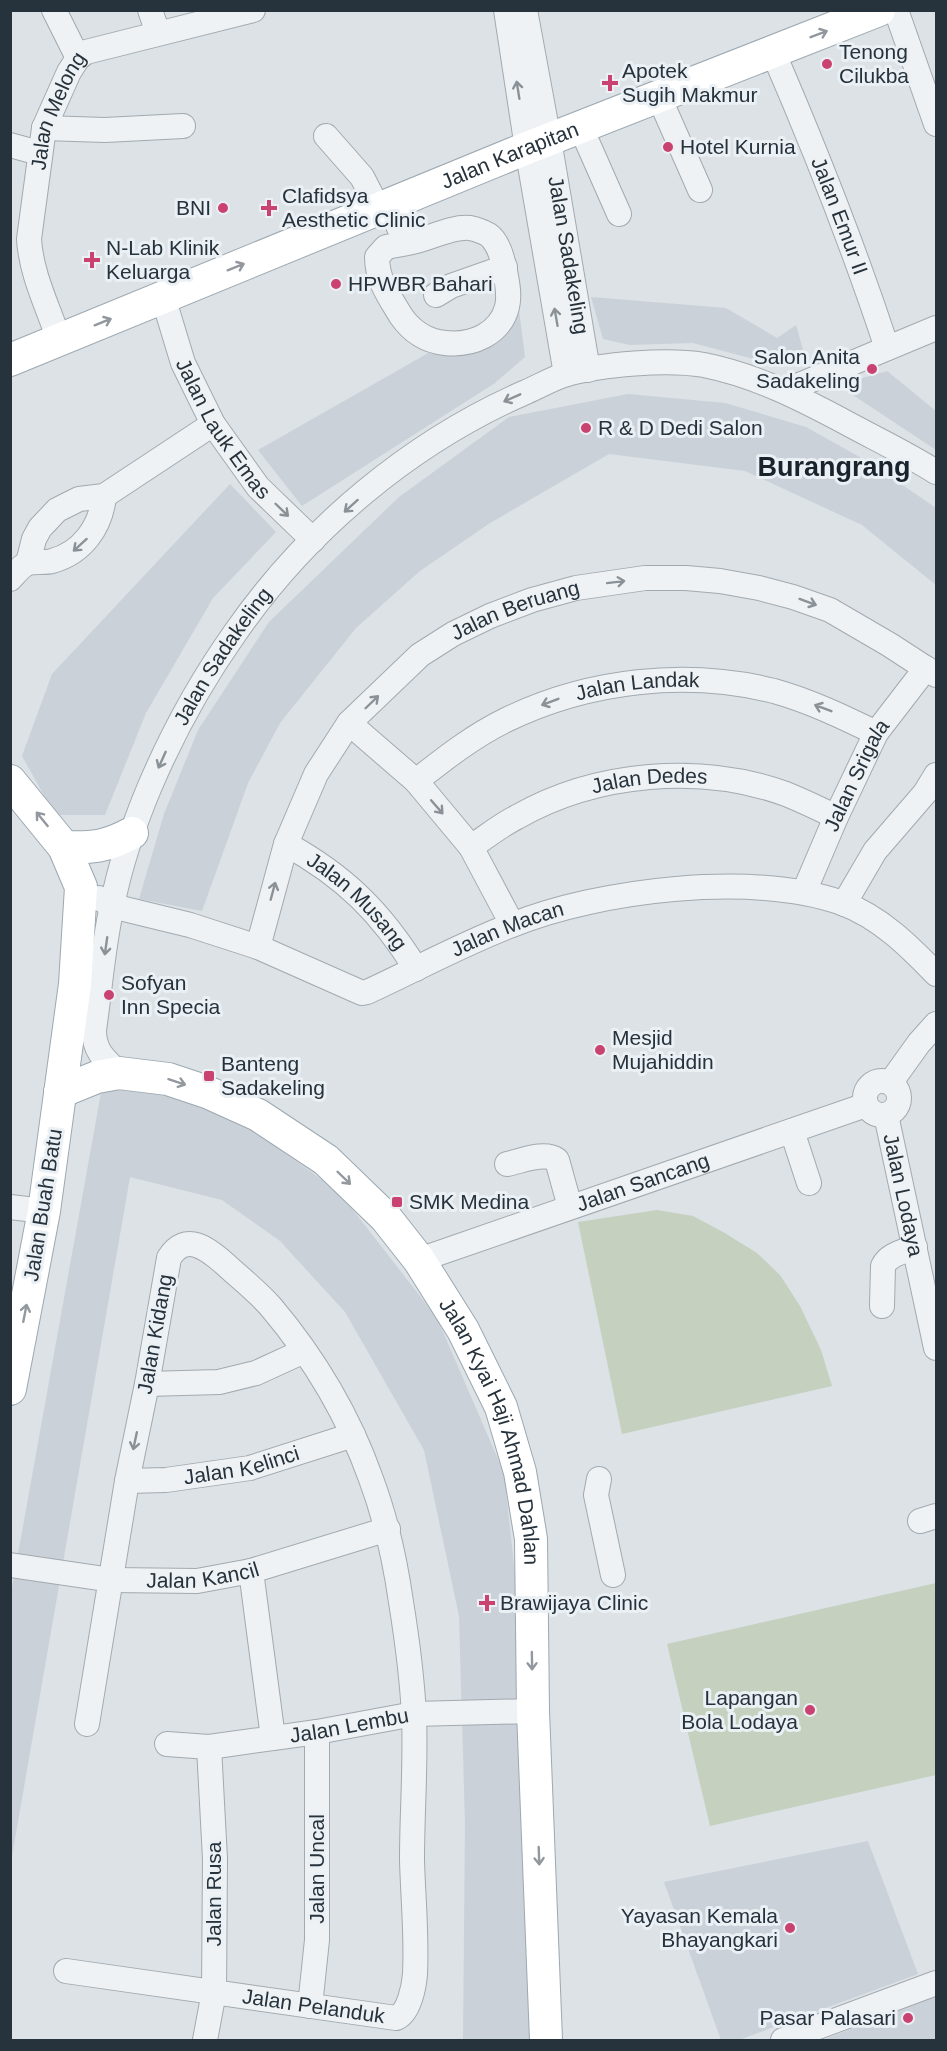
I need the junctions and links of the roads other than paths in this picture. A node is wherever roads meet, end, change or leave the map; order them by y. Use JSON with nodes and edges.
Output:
{"nodes":[{"id":1,"x":54,"y":10,"type":"edge"},
{"id":2,"x":150,"y":10,"type":"edge"},
{"id":3,"x":506,"y":10,"type":"edge"},
{"id":4,"x":525,"y":10,"type":"edge"},
{"id":5,"x":879,"y":10,"type":"edge"},
{"id":6,"x":896,"y":10,"type":"edge"},
{"id":7,"x":251,"y":11,"type":"edge"},
{"id":8,"x":158,"y":33,"type":"junction"},
{"id":9,"x":773,"y":52,"type":"junction"},
{"id":10,"x":78,"y":58,"type":"junction"},
{"id":11,"x":658,"y":97,"type":"junction"},
{"id":12,"x":936,"y":124,"type":"edge"},
{"id":13,"x":183,"y":126,"type":"dead end"},
{"id":14,"x":44,"y":128,"type":"junction"},
{"id":15,"x":581,"y":128,"type":"junction"},
{"id":16,"x":326,"y":136,"type":"dead end"},
{"id":17,"x":538,"y":144,"type":"junction"},
{"id":18,"x":10,"y":145,"type":"edge"},
{"id":19,"x":39,"y":153,"type":"junction"},
{"id":20,"x":700,"y":190,"type":"dead end"},
{"id":21,"x":384,"y":206,"type":"junction"},
{"id":22,"x":619,"y":214,"type":"dead end"},
{"id":23,"x":408,"y":243,"type":"junction"},
{"id":24,"x":505,"y":267,"type":"junction"},
{"id":25,"x":436,"y":295,"type":"dead end"},
{"id":26,"x":163,"y":297,"type":"junction"},
{"id":27,"x":936,"y":328,"type":"edge"},
{"id":28,"x":59,"y":340,"type":"junction"},
{"id":29,"x":887,"y":348,"type":"junction"},
{"id":30,"x":10,"y":360,"type":"edge"},
{"id":31,"x":577,"y":372,"type":"junction"},
{"id":32,"x":785,"y":391,"type":"junction"},
{"id":33,"x":213,"y":424,"type":"junction"},
{"id":34,"x":936,"y":472,"type":"edge"},
{"id":35,"x":104,"y":496,"type":"junction"},
{"id":36,"x":313,"y":540,"type":"junction"},
{"id":37,"x":19,"y":571,"type":"edge"},
{"id":38,"x":931,"y":672,"type":"edge"},
{"id":39,"x":350,"y":723,"type":"junction"},
{"id":40,"x":876,"y":733,"type":"junction"},
{"id":41,"x":936,"y":776,"type":"edge"},
{"id":42,"x":10,"y":781,"type":"edge"},
{"id":43,"x":416,"y":782,"type":"junction"},
{"id":44,"x":836,"y":817,"type":"junction"},
{"id":45,"x":132,"y":833,"type":"junction"},
{"id":46,"x":285,"y":844,"type":"junction"},
{"id":47,"x":64,"y":847,"type":"junction"},
{"id":48,"x":471,"y":847,"type":"junction"},
{"id":49,"x":81,"y":887,"type":"junction"},
{"id":50,"x":804,"y":892,"type":"junction"},
{"id":51,"x":844,"y":904,"type":"junction"},
{"id":52,"x":112,"y":906,"type":"junction"},
{"id":53,"x":512,"y":924,"type":"junction"},
{"id":54,"x":258,"y":947,"type":"junction"},
{"id":55,"x":416,"y":969,"type":"junction"},
{"id":56,"x":936,"y":974,"type":"edge"},
{"id":57,"x":936,"y":1024,"type":"edge"},
{"id":58,"x":119,"y":1072,"type":"junction"},
{"id":59,"x":60,"y":1092,"type":"junction"},
{"id":60,"x":876,"y":1110,"type":"junction"},
{"id":61,"x":792,"y":1131,"type":"junction"},
{"id":62,"x":507,"y":1164,"type":"dead end"},
{"id":63,"x":808,"y":1183,"type":"dead end"},
{"id":64,"x":570,"y":1208,"type":"junction"},
{"id":65,"x":25,"y":1209,"type":"edge"},
{"id":66,"x":915,"y":1247,"type":"junction"},
{"id":67,"x":419,"y":1260,"type":"junction"},
{"id":68,"x":882,"y":1306,"type":"dead end"},
{"id":69,"x":935,"y":1334,"type":"edge"},
{"id":70,"x":304,"y":1351,"type":"junction"},
{"id":71,"x":12,"y":1377,"type":"edge"},
{"id":72,"x":147,"y":1384,"type":"junction"},
{"id":73,"x":353,"y":1435,"type":"junction"},
{"id":74,"x":599,"y":1479,"type":"dead end"},
{"id":75,"x":127,"y":1481,"type":"junction"},
{"id":76,"x":388,"y":1529,"type":"junction"},
{"id":77,"x":10,"y":1565,"type":"edge"},
{"id":78,"x":251,"y":1571,"type":"junction"},
{"id":79,"x":613,"y":1575,"type":"dead end"},
{"id":80,"x":111,"y":1580,"type":"junction"},
{"id":81,"x":533,"y":1711,"type":"junction"},
{"id":82,"x":414,"y":1714,"type":"junction"},
{"id":83,"x":87,"y":1724,"type":"dead end"},
{"id":84,"x":318,"y":1732,"type":"junction"},
{"id":85,"x":273,"y":1738,"type":"junction"},
{"id":86,"x":166,"y":1744,"type":"dead end"},
{"id":87,"x":209,"y":1747,"type":"junction"},
{"id":88,"x":66,"y":1971,"type":"dead end"},
{"id":89,"x":936,"y":1983,"type":"edge"},
{"id":90,"x":214,"y":1992,"type":"junction"},
{"id":91,"x":310,"y":2006,"type":"junction"},
{"id":92,"x":205,"y":2040,"type":"edge"},
{"id":93,"x":546,"y":2040,"type":"edge"},
{"id":94,"x":783,"y":2040,"type":"edge"}],
"edges":[{"from":1,"to":10,"type":"street"},
{"from":2,"to":8,"type":"street"},
{"from":17,"to":3,"type":"street","one_way":true},
{"from":4,"to":17,"type":"street"},
{"from":9,"to":5,"type":"main road","name":"Jalan Karapitan","one_way":true},
{"from":6,"to":12,"type":"street"},
{"from":7,"to":8,"type":"street","name":"Jalan Melong"},
{"from":8,"to":10,"type":"street","name":"Jalan Melong"},
{"from":9,"to":11,"type":"main road","name":"Jalan Karapitan"},
{"from":9,"to":29,"type":"street","name":"Jalan Emur II"},
{"from":10,"to":14,"type":"street","name":"Jalan Melong"},
{"from":11,"to":15,"type":"main road","name":"Jalan Karapitan"},
{"from":11,"to":20,"type":"street"},
{"from":13,"to":14,"type":"street"},
{"from":14,"to":19,"type":"street","name":"Jalan Melong"},
{"from":15,"to":17,"type":"main road","name":"Jalan Karapitan"},
{"from":15,"to":22,"type":"street"},
{"from":16,"to":21,"type":"street"},
{"from":17,"to":21,"type":"main road","name":"Jalan Karapitan"},
{"from":17,"to":31,"type":"street","name":"Jalan Sadakeling"},
{"from":18,"to":19,"type":"street"},
{"from":19,"to":28,"type":"street","name":"Jalan Melong"},
{"from":21,"to":23,"type":"street"},
{"from":26,"to":21,"type":"main road","name":"Jalan Karapitan","one_way":true},
{"from":23,"to":24,"type":"street"},
{"from":23,"to":24,"type":"street"},
{"from":24,"to":25,"type":"street"},
{"from":28,"to":26,"type":"main road","name":"Jalan Karapitan","one_way":true},
{"from":26,"to":33,"type":"street","name":"Jalan Lauk Emas"},
{"from":27,"to":29,"type":"street"},
{"from":28,"to":30,"type":"main road","name":"Jalan Karapitan"},
{"from":29,"to":32,"type":"street"},
{"from":31,"to":32,"type":"street","name":"Jalan Sadakeling"},
{"from":31,"to":36,"type":"street","name":"Jalan Sadakeling","one_way":true},
{"from":32,"to":34,"type":"street","name":"Jalan Sadakeling"},
{"from":33,"to":35,"type":"street"},
{"from":33,"to":36,"type":"street","name":"Jalan Lauk Emas","one_way":true},
{"from":35,"to":37,"type":"street"},
{"from":35,"to":37,"type":"street","one_way":true},
{"from":36,"to":45,"type":"street","name":"Jalan Sadakeling","one_way":true},
{"from":39,"to":38,"type":"street","name":"Jalan Beruang","one_way":true},
{"from":38,"to":40,"type":"street","name":"Jalan Srigala"},
{"from":39,"to":43,"type":"street"},
{"from":39,"to":46,"type":"street","name":"Jalan Beruang"},
{"from":40,"to":43,"type":"street","name":"Jalan Landak","one_way":true},
{"from":40,"to":44,"type":"street","name":"Jalan Srigala"},
{"from":41,"to":51,"type":"street"},
{"from":47,"to":42,"type":"main road","one_way":true},
{"from":43,"to":48,"type":"street","one_way":true},
{"from":44,"to":48,"type":"street","name":"Jalan Dedes"},
{"from":44,"to":50,"type":"street","name":"Jalan Srigala"},
{"from":45,"to":47,"type":"main road"},
{"from":45,"to":52,"type":"street","name":"Jalan Sadakeling"},
{"from":54,"to":46,"type":"street","name":"Jalan Beruang","one_way":true},
{"from":46,"to":55,"type":"street","name":"Jalan Musang"},
{"from":47,"to":49,"type":"main road"},
{"from":48,"to":53,"type":"street"},
{"from":49,"to":52,"type":"street","name":"Jalan Macan"},
{"from":49,"to":59,"type":"main road"},
{"from":50,"to":51,"type":"street","name":"Jalan Macan"},
{"from":50,"to":53,"type":"street","name":"Jalan Macan"},
{"from":51,"to":56,"type":"street","name":"Jalan Macan"},
{"from":52,"to":54,"type":"street","name":"Jalan Macan"},
{"from":52,"to":58,"type":"street","name":"Jalan Sadakeling","one_way":true},
{"from":53,"to":55,"type":"street","name":"Jalan Macan"},
{"from":54,"to":55,"type":"street","name":"Jalan Macan"},
{"from":57,"to":60,"type":"street"},
{"from":58,"to":59,"type":"main road","name":"Jalan Kyai Haji Ahmad Dahlan"},
{"from":58,"to":67,"type":"main road","name":"Jalan Kyai Haji Ahmad Dahlan","one_way":true},
{"from":59,"to":65,"type":"main road","name":"Jalan Buah Batu"},
{"from":60,"to":61,"type":"street","name":"Jalan Sancang"},
{"from":60,"to":66,"type":"street","name":"Jalan Lodaya"},
{"from":61,"to":63,"type":"street"},
{"from":61,"to":64,"type":"street","name":"Jalan Sancang"},
{"from":62,"to":64,"type":"street"},
{"from":64,"to":67,"type":"street","name":"Jalan Sancang"},
{"from":71,"to":65,"type":"main road","name":"Jalan Buah Batu","one_way":true},
{"from":66,"to":68,"type":"street"},
{"from":66,"to":69,"type":"street","name":"Jalan Lodaya"},
{"from":67,"to":81,"type":"main road","name":"Jalan Kyai Haji Ahmad Dahlan","one_way":true},
{"from":70,"to":72,"type":"street"},
{"from":70,"to":72,"type":"street","name":"Jalan Kidang"},
{"from":70,"to":73,"type":"street","name":"Jalan Kidang"},
{"from":72,"to":75,"type":"street","name":"Jalan Kidang","one_way":true},
{"from":73,"to":75,"type":"street","name":"Jalan Kelinci"},
{"from":73,"to":76,"type":"street","name":"Jalan Kidang"},
{"from":74,"to":79,"type":"street"},
{"from":75,"to":80,"type":"street","name":"Jalan Kidang"},
{"from":76,"to":78,"type":"street","name":"Jalan Kancil"},
{"from":76,"to":82,"type":"street","name":"Jalan Kidang"},
{"from":77,"to":80,"type":"street","name":"Jalan Kancil"},
{"from":78,"to":80,"type":"street","name":"Jalan Kancil"},
{"from":78,"to":85,"type":"street"},
{"from":80,"to":83,"type":"street","name":"Jalan Kidang"},
{"from":81,"to":82,"type":"street","name":"Jalan Lembu"},
{"from":81,"to":93,"type":"main road","name":"Jalan Kyai Haji Ahmad Dahlan","one_way":true},
{"from":82,"to":84,"type":"street","name":"Jalan Lembu"},
{"from":82,"to":91,"type":"street","name":"Jalan Pelanduk"},
{"from":84,"to":85,"type":"street","name":"Jalan Lembu"},
{"from":84,"to":91,"type":"street","name":"Jalan Uncal"},
{"from":85,"to":87,"type":"street","name":"Jalan Lembu"},
{"from":86,"to":87,"type":"street","name":"Jalan Lembu"},
{"from":87,"to":90,"type":"street","name":"Jalan Rusa"},
{"from":88,"to":90,"type":"street","name":"Jalan Pelanduk"},
{"from":89,"to":94,"type":"street"},
{"from":90,"to":91,"type":"street","name":"Jalan Pelanduk"},
{"from":90,"to":92,"type":"street","name":"Jalan Rusa"}]}
